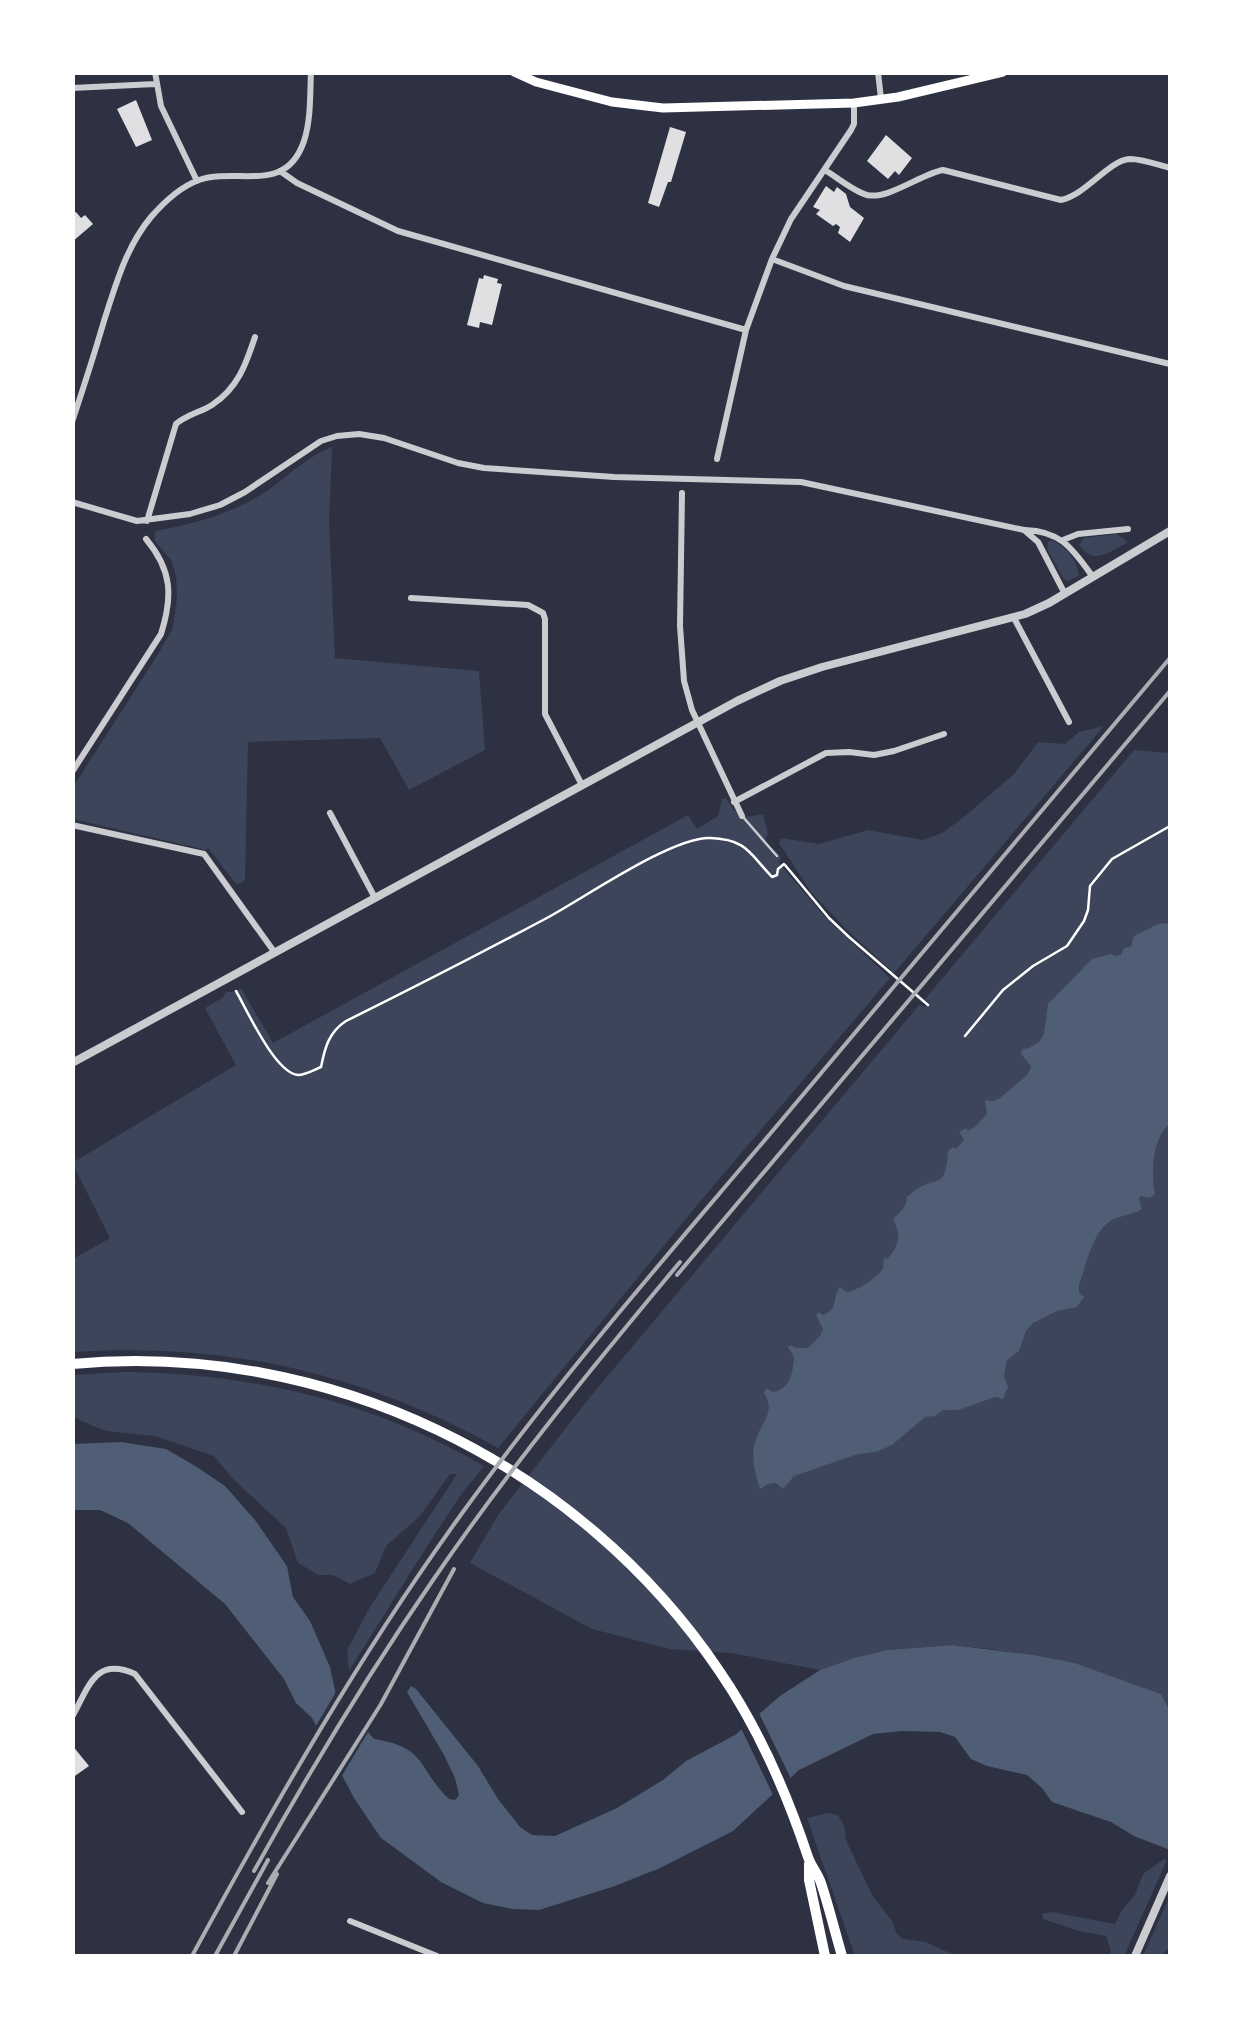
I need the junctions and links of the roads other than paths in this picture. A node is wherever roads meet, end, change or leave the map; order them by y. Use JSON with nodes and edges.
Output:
{"nodes":[{"id":1,"x":155,"y":72,"type":"edge"},
{"id":2,"x":310,"y":72,"type":"edge"},
{"id":3,"x":514,"y":72,"type":"edge"},
{"id":4,"x":878,"y":72,"type":"edge"},
{"id":5,"x":1002,"y":72,"type":"edge"},
{"id":6,"x":155,"y":84,"type":"junction"},
{"id":7,"x":72,"y":88,"type":"edge"},
{"id":8,"x":882,"y":100,"type":"junction"},
{"id":9,"x":854,"y":103,"type":"junction"},
{"id":10,"x":1170,"y":168,"type":"edge"},
{"id":11,"x":825,"y":170,"type":"junction"},
{"id":12,"x":280,"y":171,"type":"junction"},
{"id":13,"x":196,"y":181,"type":"junction"},
{"id":14,"x":772,"y":259,"type":"junction"},
{"id":15,"x":746,"y":330,"type":"junction"},
{"id":16,"x":255,"y":337,"type":"dead end"},
{"id":17,"x":1170,"y":364,"type":"edge"},
{"id":18,"x":72,"y":422,"type":"edge"},
{"id":19,"x":717,"y":459,"type":"dead end"},
{"id":20,"x":682,"y":493,"type":"dead end"},
{"id":21,"x":72,"y":502,"type":"edge"},
{"id":22,"x":147,"y":522,"type":"junction"},
{"id":23,"x":1024,"y":530,"type":"junction"},
{"id":24,"x":1128,"y":530,"type":"dead end"},
{"id":25,"x":1170,"y":532,"type":"edge"},
{"id":26,"x":146,"y":539,"type":"dead end"},
{"id":27,"x":1063,"y":540,"type":"junction"},
{"id":28,"x":1093,"y":577,"type":"junction"},
{"id":29,"x":1065,"y":594,"type":"junction"},
{"id":30,"x":411,"y":598,"type":"dead end"},
{"id":31,"x":1014,"y":618,"type":"junction"},
{"id":32,"x":698,"y":722,"type":"junction"},
{"id":33,"x":1069,"y":722,"type":"dead end"},
{"id":34,"x":944,"y":734,"type":"dead end"},
{"id":35,"x":72,"y":772,"type":"edge"},
{"id":36,"x":582,"y":785,"type":"junction"},
{"id":37,"x":734,"y":802,"type":"junction"},
{"id":38,"x":330,"y":814,"type":"dead end"},
{"id":39,"x":742,"y":816,"type":"joint"},
{"id":40,"x":72,"y":825,"type":"edge"},
{"id":41,"x":778,"y":856,"type":"road end"},
{"id":42,"x":375,"y":898,"type":"junction"},
{"id":43,"x":275,"y":953,"type":"junction"},
{"id":44,"x":72,"y":1063,"type":"edge"},
{"id":45,"x":72,"y":1364,"type":"edge"},
{"id":46,"x":72,"y":1717,"type":"edge"},
{"id":47,"x":242,"y":1812,"type":"dead end"},
{"id":48,"x":809,"y":1862,"type":"junction"},
{"id":49,"x":1170,"y":1876,"type":"edge"},
{"id":50,"x":350,"y":1921,"type":"dead end"},
{"id":51,"x":437,"y":1956,"type":"edge"},
{"id":52,"x":824,"y":1956,"type":"edge"},
{"id":53,"x":842,"y":1956,"type":"edge"},
{"id":54,"x":1135,"y":1956,"type":"edge"}],
"edges":[{"from":1,"to":6,"type":"street"},
{"from":2,"to":12,"type":"street"},
{"from":3,"to":9,"type":"main road"},
{"from":4,"to":8,"type":"street"},
{"from":5,"to":8,"type":"main road"},
{"from":6,"to":7,"type":"street"},
{"from":6,"to":13,"type":"street"},
{"from":8,"to":9,"type":"main road"},
{"from":9,"to":11,"type":"street"},
{"from":10,"to":11,"type":"street"},
{"from":11,"to":14,"type":"street"},
{"from":12,"to":13,"type":"street"},
{"from":12,"to":15,"type":"street"},
{"from":13,"to":18,"type":"street"},
{"from":14,"to":15,"type":"street"},
{"from":14,"to":17,"type":"street"},
{"from":15,"to":19,"type":"street"},
{"from":16,"to":22,"type":"street"},
{"from":20,"to":32,"type":"street"},
{"from":21,"to":22,"type":"street"},
{"from":22,"to":23,"type":"street"},
{"from":23,"to":27,"type":"street"},
{"from":23,"to":29,"type":"street"},
{"from":24,"to":27,"type":"street"},
{"from":25,"to":28,"type":"street"},
{"from":26,"to":35,"type":"street"},
{"from":27,"to":28,"type":"street"},
{"from":28,"to":29,"type":"street"},
{"from":29,"to":31,"type":"street"},
{"from":30,"to":36,"type":"street"},
{"from":31,"to":32,"type":"street"},
{"from":31,"to":33,"type":"street"},
{"from":32,"to":36,"type":"street"},
{"from":32,"to":37,"type":"street"},
{"from":34,"to":37,"type":"street"},
{"from":36,"to":42,"type":"street"},
{"from":37,"to":39,"type":"street"},
{"from":38,"to":42,"type":"street"},
{"from":39,"to":41,"type":"lane"},
{"from":40,"to":43,"type":"street"},
{"from":42,"to":43,"type":"street"},
{"from":43,"to":44,"type":"street"},
{"from":45,"to":48,"type":"main road"},
{"from":46,"to":47,"type":"street"},
{"from":48,"to":52,"type":"main road"},
{"from":48,"to":53,"type":"main road"},
{"from":49,"to":54,"type":"street"},
{"from":50,"to":51,"type":"street"}]}
